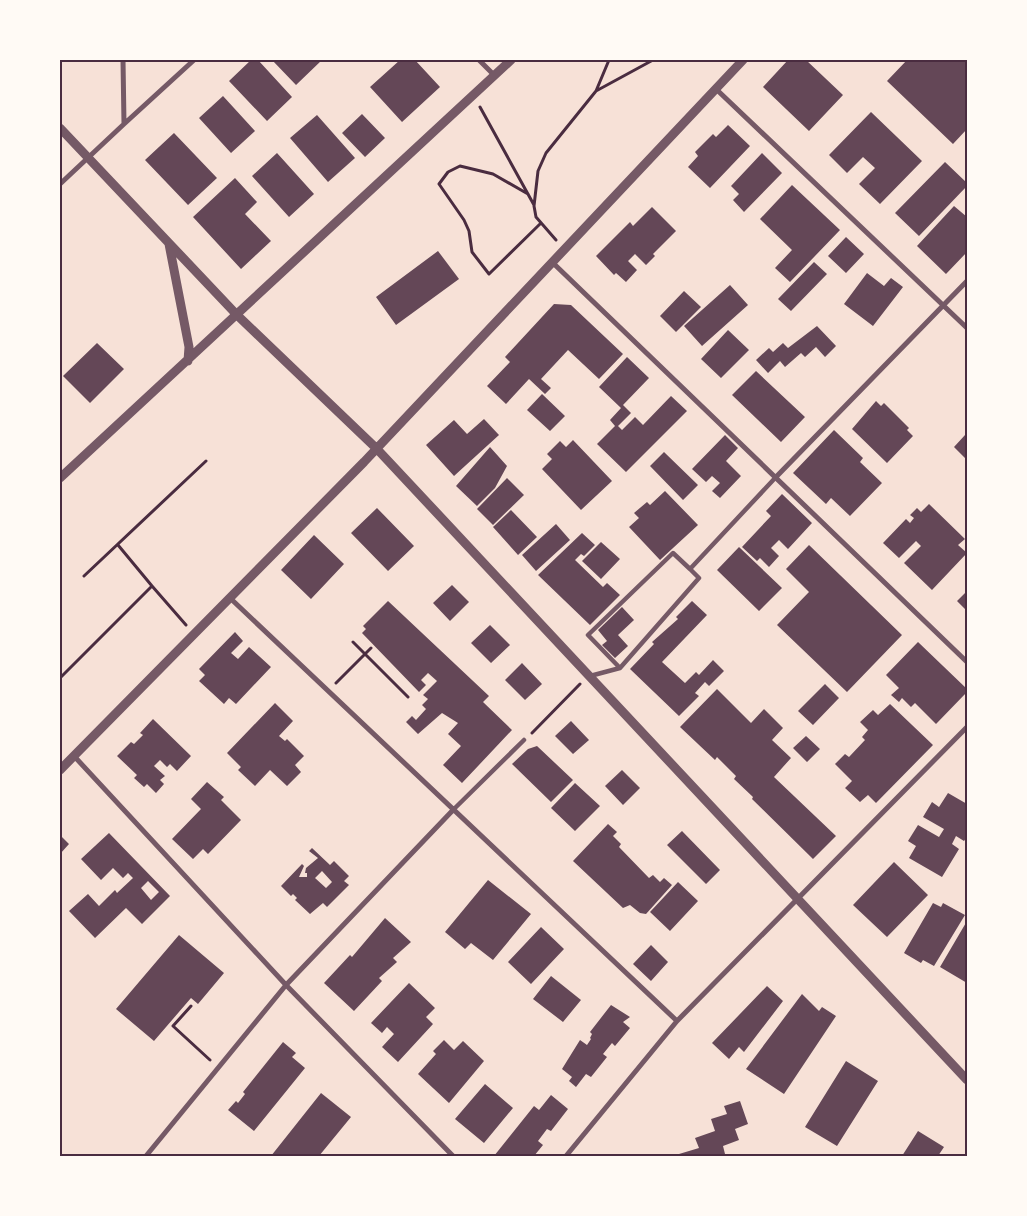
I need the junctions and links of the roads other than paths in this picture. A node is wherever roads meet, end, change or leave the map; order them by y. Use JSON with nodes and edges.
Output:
{"nodes":[{"id":1,"x":123,"y":60,"type":"edge"},
{"id":2,"x":194,"y":60,"type":"edge"},
{"id":3,"x":479,"y":60,"type":"edge"},
{"id":4,"x":511,"y":60,"type":"edge"},
{"id":5,"x":743,"y":60,"type":"edge"},
{"id":6,"x":494,"y":75,"type":"junction"},
{"id":7,"x":716,"y":89,"type":"junction"},
{"id":8,"x":124,"y":124,"type":"junction"},
{"id":9,"x":60,"y":128,"type":"edge"},
{"id":10,"x":89,"y":157,"type":"junction"},
{"id":11,"x":60,"y":184,"type":"edge"},
{"id":12,"x":169,"y":244,"type":"junction"},
{"id":13,"x":552,"y":262,"type":"junction"},
{"id":14,"x":967,"y":281,"type":"edge"},
{"id":15,"x":943,"y":306,"type":"junction"},
{"id":16,"x":237,"y":315,"type":"junction"},
{"id":17,"x":967,"y":328,"type":"edge"},
{"id":18,"x":188,"y":361,"type":"junction"},
{"id":19,"x":376,"y":449,"type":"junction"},
{"id":20,"x":776,"y":477,"type":"junction"},
{"id":21,"x":60,"y":478,"type":"edge"},
{"id":22,"x":690,"y":569,"type":"junction"},
{"id":23,"x":230,"y":598,"type":"junction"},
{"id":24,"x":967,"y":662,"type":"edge"},
{"id":25,"x":620,"y":668,"type":"junction"},
{"id":26,"x":589,"y":676,"type":"junction"},
{"id":27,"x":967,"y":727,"type":"edge"},
{"id":28,"x":524,"y":740,"type":"road end"},
{"id":29,"x":74,"y":756,"type":"junction"},
{"id":30,"x":60,"y":770,"type":"edge"},
{"id":31,"x":454,"y":809,"type":"junction"},
{"id":32,"x":798,"y":900,"type":"junction"},
{"id":33,"x":286,"y":985,"type":"junction"},
{"id":34,"x":677,"y":1022,"type":"junction"},
{"id":35,"x":967,"y":1080,"type":"edge"},
{"id":36,"x":146,"y":1156,"type":"edge"},
{"id":37,"x":453,"y":1156,"type":"edge"},
{"id":38,"x":566,"y":1156,"type":"edge"}],
"edges":[{"from":1,"to":8,"type":"street"},
{"from":2,"to":8,"type":"street"},
{"from":3,"to":6,"type":"street"},
{"from":4,"to":6,"type":"street"},
{"from":5,"to":7,"type":"street"},
{"from":6,"to":16,"type":"street"},
{"from":7,"to":13,"type":"street"},
{"from":7,"to":15,"type":"street"},
{"from":8,"to":10,"type":"street"},
{"from":9,"to":10,"type":"street"},
{"from":10,"to":11,"type":"street"},
{"from":10,"to":12,"type":"street"},
{"from":12,"to":16,"type":"street"},
{"from":12,"to":18,"type":"street"},
{"from":13,"to":19,"type":"street"},
{"from":13,"to":20,"type":"street"},
{"from":14,"to":15,"type":"street"},
{"from":15,"to":17,"type":"street"},
{"from":15,"to":20,"type":"street"},
{"from":16,"to":18,"type":"street"},
{"from":16,"to":19,"type":"street"},
{"from":18,"to":21,"type":"street"},
{"from":19,"to":23,"type":"street"},
{"from":19,"to":26,"type":"street"},
{"from":20,"to":22,"type":"street"},
{"from":20,"to":24,"type":"street"},
{"from":22,"to":25,"type":"street"},
{"from":22,"to":25,"type":"street"},
{"from":23,"to":29,"type":"street"},
{"from":23,"to":31,"type":"street"},
{"from":25,"to":26,"type":"street"},
{"from":26,"to":32,"type":"street"},
{"from":27,"to":32,"type":"street"},
{"from":28,"to":31,"type":"street"},
{"from":29,"to":30,"type":"street"},
{"from":29,"to":33,"type":"street"},
{"from":31,"to":33,"type":"street"},
{"from":31,"to":34,"type":"street"},
{"from":32,"to":34,"type":"street"},
{"from":32,"to":35,"type":"street"},
{"from":33,"to":36,"type":"street"},
{"from":33,"to":37,"type":"street"},
{"from":34,"to":38,"type":"street"}]}
